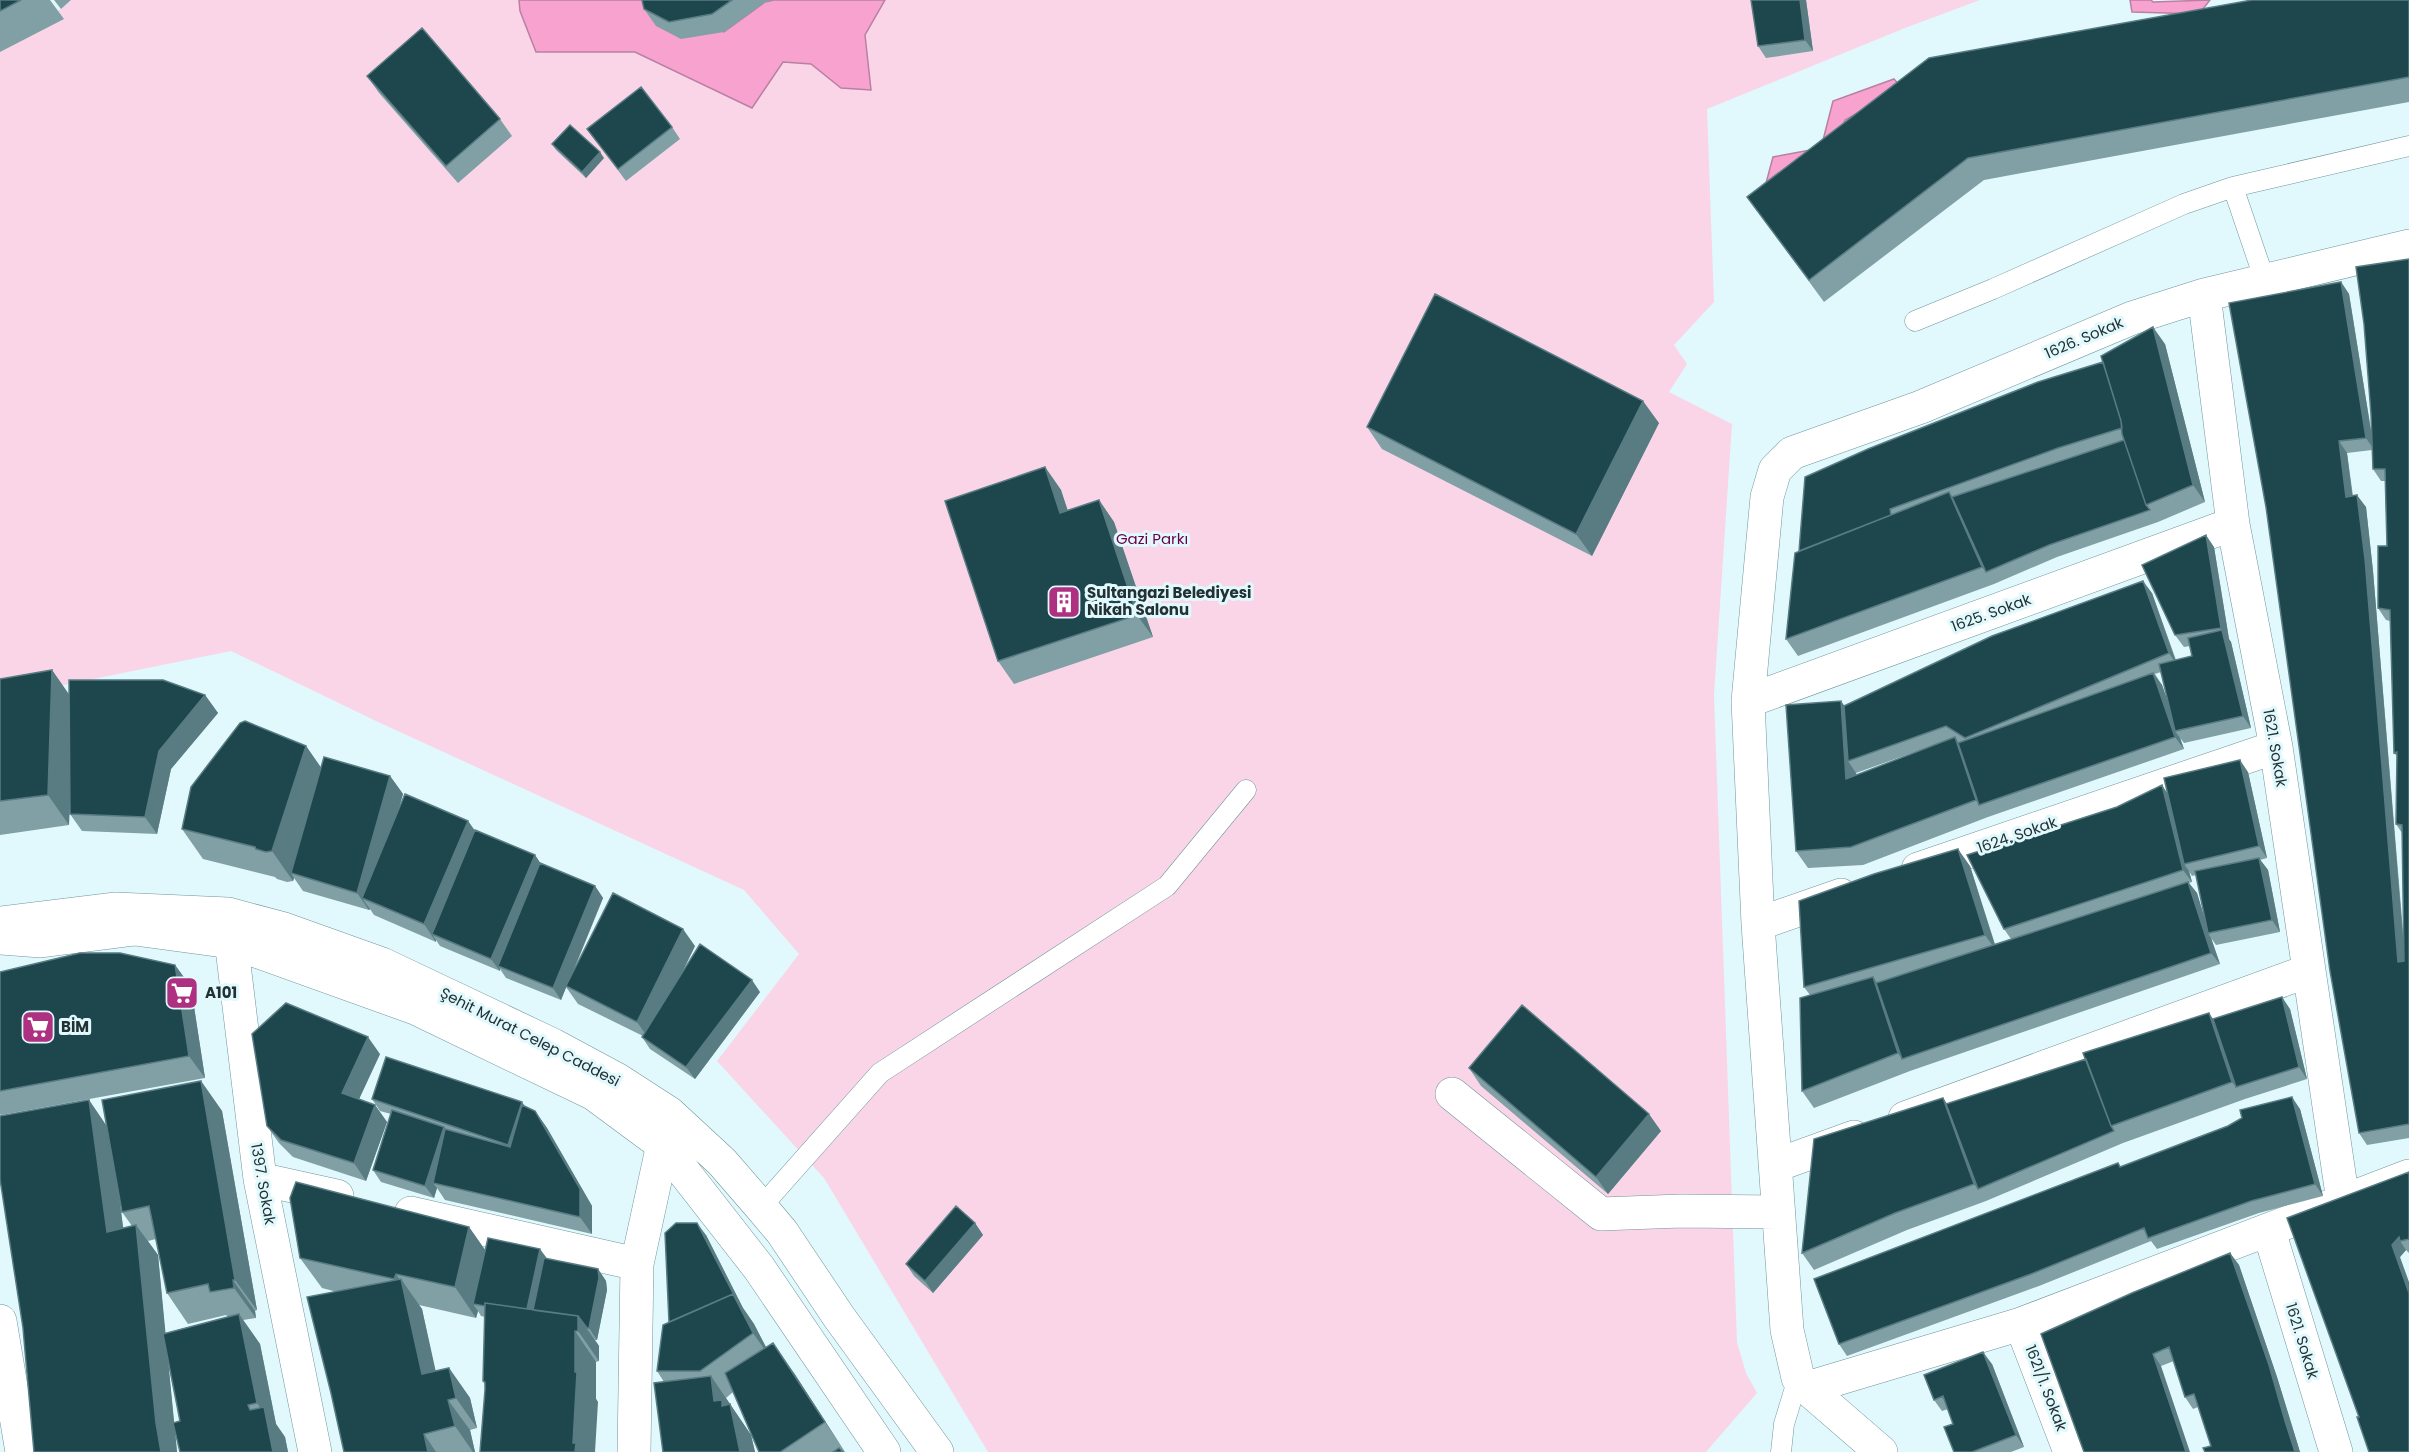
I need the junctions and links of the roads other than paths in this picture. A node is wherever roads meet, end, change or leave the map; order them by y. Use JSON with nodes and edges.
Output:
{"nodes":[{"id":1,"x":2409,"y":146,"type":"edge"},
{"id":2,"x":2233,"y":187,"type":"junction"},
{"id":3,"x":2409,"y":246,"type":"edge"},
{"id":4,"x":2265,"y":281,"type":"junction"},
{"id":5,"x":2204,"y":295,"type":"junction"},
{"id":6,"x":1915,"y":321,"type":"dead end"},
{"id":7,"x":2233,"y":524,"type":"junction"},
{"id":8,"x":1748,"y":701,"type":"junction"},
{"id":9,"x":2276,"y":747,"type":"junction"},
{"id":10,"x":1246,"y":790,"type":"dead end"},
{"id":11,"x":0,"y":923,"type":"edge"},
{"id":12,"x":1758,"y":924,"type":"junction"},
{"id":13,"x":230,"y":928,"type":"junction"},
{"id":14,"x":0,"y":938,"type":"edge"},
{"id":15,"x":2308,"y":970,"type":"junction"},
{"id":16,"x":1452,"y":1094,"type":"dead end"},
{"id":17,"x":669,"y":1113,"type":"junction"},
{"id":18,"x":663,"y":1145,"type":"junction"},
{"id":19,"x":1777,"y":1165,"type":"junction"},
{"id":20,"x":2409,"y":1176,"type":"edge"},
{"id":21,"x":260,"y":1179,"type":"junction"},
{"id":22,"x":2343,"y":1201,"type":"junction"},
{"id":23,"x":761,"y":1207,"type":"junction"},
{"id":24,"x":1778,"y":1212,"type":"junction"},
{"id":25,"x":2268,"y":1231,"type":"junction"},
{"id":26,"x":637,"y":1264,"type":"junction"},
{"id":27,"x":0,"y":1321,"type":"edge"},
{"id":28,"x":2021,"y":1323,"type":"junction"},
{"id":29,"x":1802,"y":1383,"type":"junction"},
{"id":30,"x":22,"y":1452,"type":"edge"},
{"id":31,"x":315,"y":1452,"type":"edge"},
{"id":32,"x":634,"y":1452,"type":"edge"},
{"id":33,"x":884,"y":1452,"type":"edge"},
{"id":34,"x":937,"y":1452,"type":"edge"},
{"id":35,"x":1781,"y":1452,"type":"edge"},
{"id":36,"x":1881,"y":1452,"type":"edge"},
{"id":37,"x":2070,"y":1452,"type":"edge"},
{"id":38,"x":2336,"y":1452,"type":"edge"}],
"edges":[{"from":1,"to":2,"type":"lane"},
{"from":2,"to":4,"type":"lane"},
{"from":2,"to":6,"type":"lane"},
{"from":3,"to":4,"type":"street","name":"1626. Sokak"},
{"from":4,"to":5,"type":"street","name":"1626. Sokak"},
{"from":5,"to":7,"type":"street","name":"1621. Sokak"},
{"from":5,"to":8,"type":"street","name":"1626. Sokak"},
{"from":7,"to":8,"type":"street","name":"1625. Sokak"},
{"from":7,"to":9,"type":"street","name":"1621. Sokak"},
{"from":8,"to":12,"type":"street"},
{"from":9,"to":12,"type":"street","name":"1624. Sokak"},
{"from":9,"to":15,"type":"street","name":"1621. Sokak"},
{"from":10,"to":23,"type":"lane"},
{"from":11,"to":13,"type":"street","name":"Şehit Murat Celep Caddesi"},
{"from":12,"to":19,"type":"street"},
{"from":13,"to":14,"type":"street","name":"Şehit Murat Celep Caddesi"},
{"from":13,"to":17,"type":"street","name":"Şehit Murat Celep Caddesi"},
{"from":13,"to":18,"type":"street","name":"Şehit Murat Celep Caddesi"},
{"from":13,"to":21,"type":"street","name":"1397. Sokak"},
{"from":15,"to":19,"type":"street"},
{"from":15,"to":22,"type":"street","name":"1621. Sokak"},
{"from":16,"to":24,"type":"street"},
{"from":17,"to":18,"type":"street"},
{"from":17,"to":23,"type":"street","name":"Şehit Murat Celep Caddesi"},
{"from":18,"to":26,"type":"street"},
{"from":18,"to":33,"type":"street","name":"Şehit Murat Celep Caddesi"},
{"from":19,"to":24,"type":"street"},
{"from":20,"to":22,"type":"street"},
{"from":21,"to":26,"type":"street"},
{"from":21,"to":31,"type":"street","name":"1397. Sokak"},
{"from":22,"to":25,"type":"street"},
{"from":23,"to":34,"type":"street","name":"Şehit Murat Celep Caddesi"},
{"from":24,"to":29,"type":"street"},
{"from":25,"to":28,"type":"street"},
{"from":25,"to":38,"type":"street","name":"1621. Sokak"},
{"from":26,"to":32,"type":"street"},
{"from":27,"to":30,"type":"street"},
{"from":28,"to":29,"type":"street"},
{"from":28,"to":37,"type":"street","name":"1621/1. Sokak"},
{"from":29,"to":35,"type":"lane"},
{"from":29,"to":36,"type":"street"}]}
